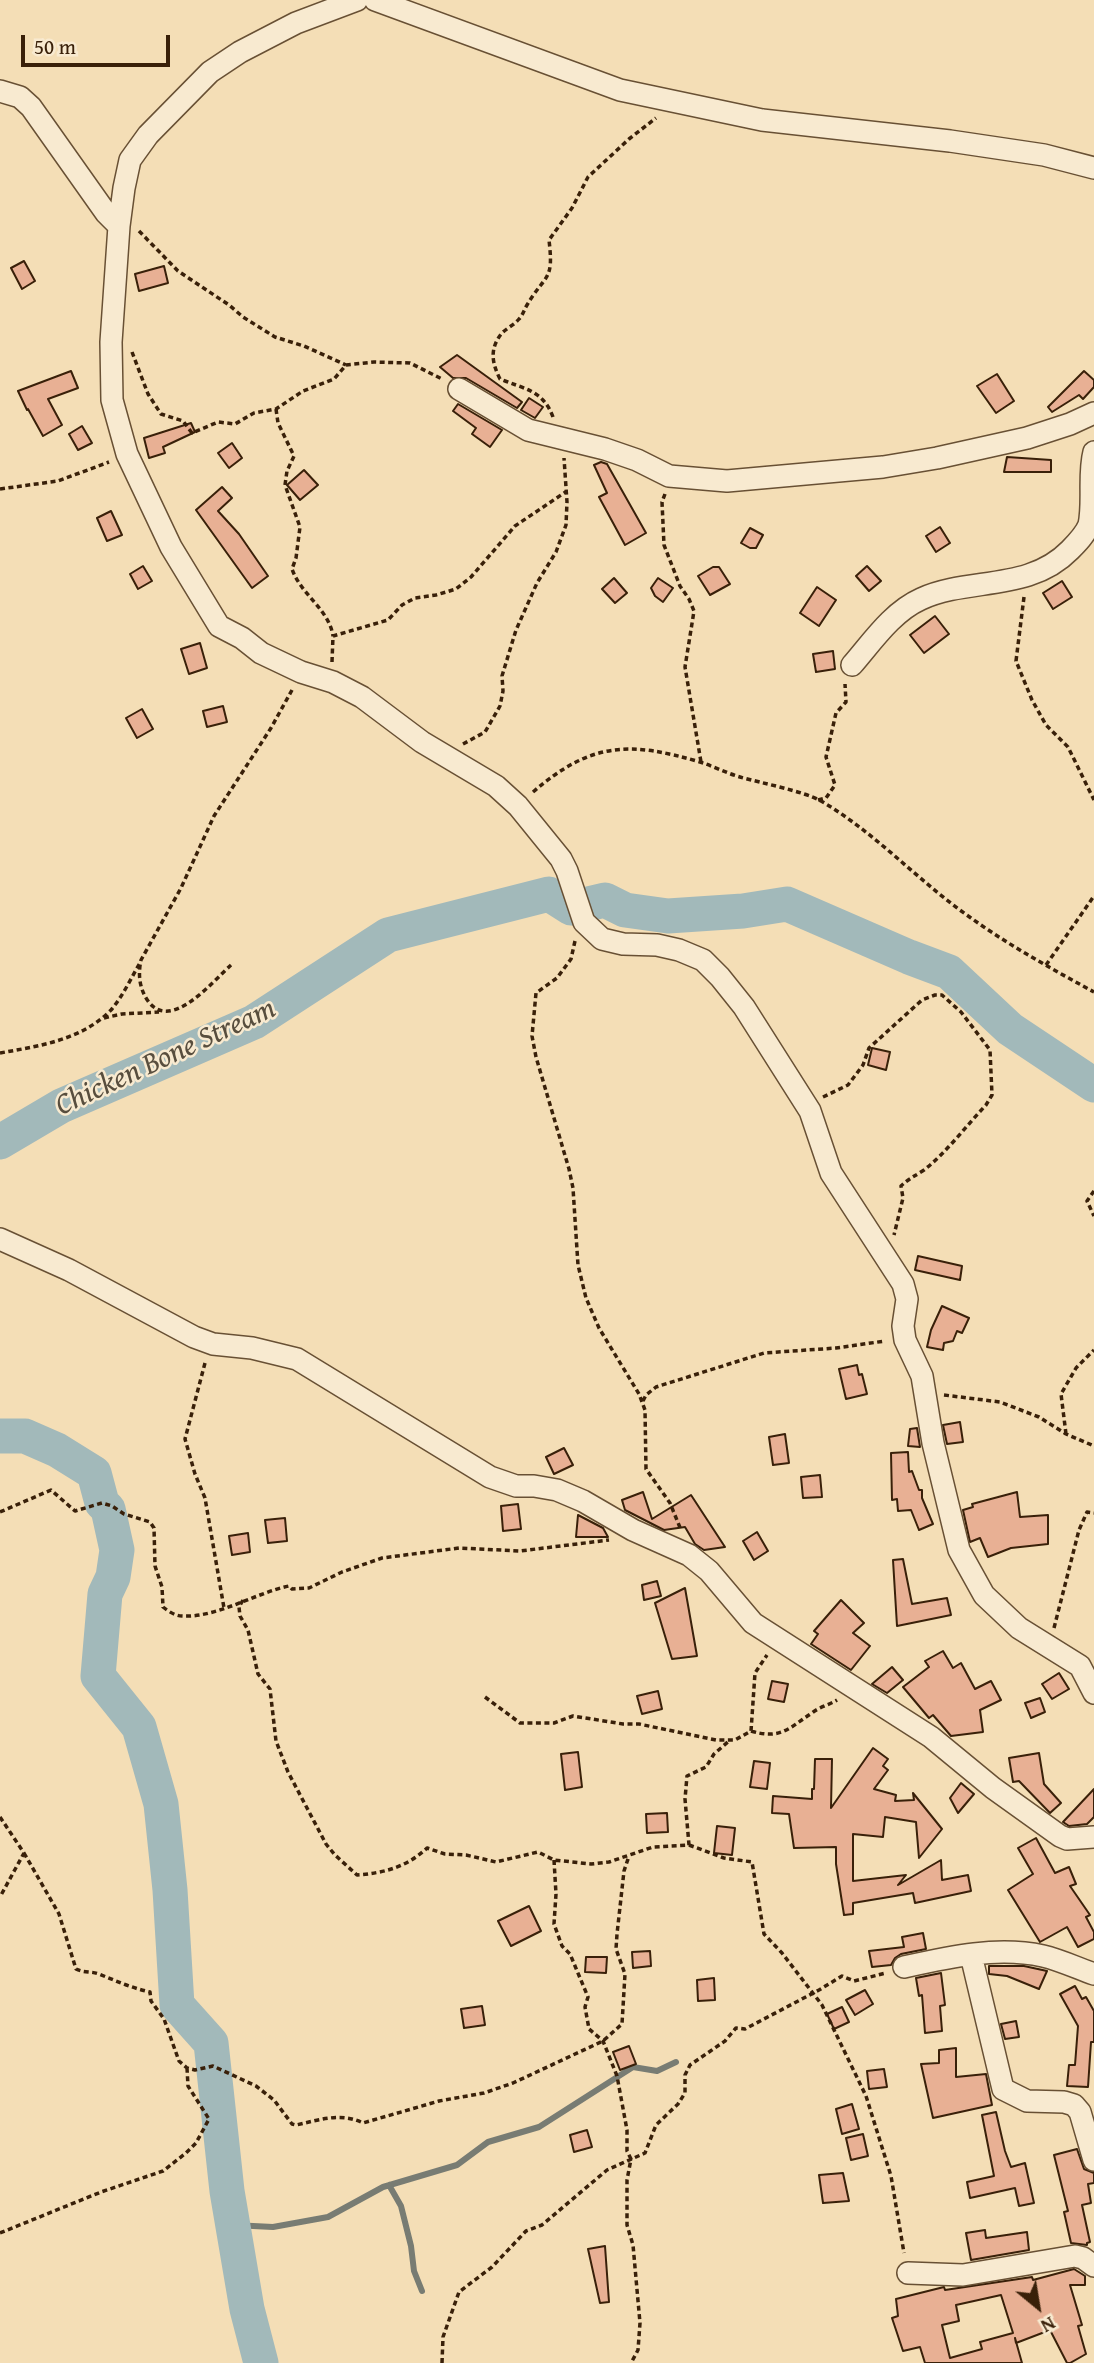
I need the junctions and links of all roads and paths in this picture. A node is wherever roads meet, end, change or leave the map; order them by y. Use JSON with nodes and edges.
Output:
{"nodes":[{"id":1,"x":357,"y":0,"type":"edge"},
{"id":2,"x":375,"y":0,"type":"edge"},
{"id":3,"x":0,"y":90,"type":"edge"},
{"id":4,"x":676,"y":102,"type":"junction"},
{"id":5,"x":1094,"y":168,"type":"edge"},
{"id":6,"x":119,"y":226,"type":"junction"},
{"id":7,"x":111,"y":342,"type":"junction"},
{"id":8,"x":346,"y":365,"type":"junction"},
{"id":9,"x":459,"y":388,"type":"joint"},
{"id":10,"x":276,"y":409,"type":"junction"},
{"id":11,"x":1094,"y":413,"type":"edge"},
{"id":12,"x":558,"y":437,"type":"junction"},
{"id":13,"x":1094,"y":452,"type":"edge"},
{"id":14,"x":127,"y":454,"type":"junction"},
{"id":15,"x":669,"y":476,"type":"junction"},
{"id":16,"x":0,"y":489,"type":"edge"},
{"id":17,"x":567,"y":491,"type":"junction"},
{"id":18,"x":1026,"y":577,"type":"junction"},
{"id":19,"x":333,"y":636,"type":"junction"},
{"id":20,"x":852,"y":665,"type":"joint"},
{"id":21,"x":301,"y":673,"type":"junction"},
{"id":22,"x":333,"y":682,"type":"junction"},
{"id":23,"x":451,"y":760,"type":"junction"},
{"id":24,"x":701,"y":762,"type":"junction"},
{"id":25,"x":818,"y":800,"type":"junction"},
{"id":26,"x":1094,"y":800,"type":"edge"},
{"id":27,"x":518,"y":806,"type":"junction"},
{"id":28,"x":1094,"y":896,"type":"edge"},
{"id":29,"x":582,"y":919,"type":"junction"},
{"id":30,"x":141,"y":960,"type":"junction"},
{"id":31,"x":231,"y":965,"type":"dead end"},
{"id":32,"x":1046,"y":965,"type":"junction"},
{"id":33,"x":1094,"y":992,"type":"edge"},
{"id":34,"x":163,"y":1011,"type":"junction"},
{"id":35,"x":99,"y":1020,"type":"junction"},
{"id":36,"x":0,"y":1053,"type":"edge"},
{"id":37,"x":810,"y":1111,"type":"junction"},
{"id":38,"x":1094,"y":1191,"type":"edge"},
{"id":39,"x":1094,"y":1216,"type":"edge"},
{"id":40,"x":0,"y":1239,"type":"edge"},
{"id":41,"x":889,"y":1261,"type":"junction"},
{"id":42,"x":905,"y":1340,"type":"junction"},
{"id":43,"x":213,"y":1344,"type":"junction"},
{"id":44,"x":1094,"y":1350,"type":"edge"},
{"id":45,"x":925,"y":1392,"type":"junction"},
{"id":46,"x":642,"y":1403,"type":"junction"},
{"id":47,"x":1066,"y":1434,"type":"junction"},
{"id":48,"x":1094,"y":1446,"type":"edge"},
{"id":49,"x":0,"y":1513,"type":"edge"},
{"id":50,"x":1094,"y":1513,"type":"edge"},
{"id":51,"x":633,"y":1530,"type":"junction"},
{"id":52,"x":689,"y":1555,"type":"junction"},
{"id":53,"x":243,"y":1600,"type":"junction"},
{"id":54,"x":224,"y":1608,"type":"junction"},
{"id":55,"x":1028,"y":1633,"type":"junction"},
{"id":56,"x":769,"y":1636,"type":"junction"},
{"id":57,"x":847,"y":1685,"type":"junction"},
{"id":58,"x":1094,"y":1693,"type":"edge"},
{"id":59,"x":485,"y":1698,"type":"dead end"},
{"id":60,"x":751,"y":1731,"type":"junction"},
{"id":61,"x":729,"y":1741,"type":"junction"},
{"id":62,"x":0,"y":1817,"type":"edge"},
{"id":63,"x":1094,"y":1838,"type":"edge"},
{"id":64,"x":688,"y":1844,"type":"junction"},
{"id":65,"x":24,"y":1853,"type":"junction"},
{"id":66,"x":629,"y":1856,"type":"junction"},
{"id":67,"x":554,"y":1860,"type":"junction"},
{"id":68,"x":0,"y":1897,"type":"edge"},
{"id":69,"x":971,"y":1955,"type":"junction"},
{"id":70,"x":904,"y":1967,"type":"joint"},
{"id":71,"x":1094,"y":1974,"type":"edge"},
{"id":72,"x":814,"y":1993,"type":"junction"},
{"id":73,"x":603,"y":2041,"type":"junction"},
{"id":74,"x":187,"y":2068,"type":"junction"},
{"id":75,"x":631,"y":2159,"type":"junction"},
{"id":76,"x":1094,"y":2160,"type":"edge"},
{"id":77,"x":0,"y":2234,"type":"edge"},
{"id":78,"x":1094,"y":2266,"type":"edge"},
{"id":79,"x":908,"y":2273,"type":"joint"},
{"id":80,"x":442,"y":2363,"type":"edge"},
{"id":81,"x":631,"y":2363,"type":"edge"}],
"edges":[{"from":1,"to":6,"type":"street"},
{"from":2,"to":4,"type":"street"},
{"from":3,"to":6,"type":"street"},
{"from":4,"to":5,"type":"street"},
{"from":4,"to":12,"type":"path"},
{"from":6,"to":7,"type":"street"},
{"from":6,"to":8,"type":"path"},
{"from":7,"to":10,"type":"path"},
{"from":7,"to":14,"type":"street"},
{"from":8,"to":9,"type":"path"},
{"from":8,"to":10,"type":"path"},
{"from":9,"to":12,"type":"street"},
{"from":10,"to":19,"type":"path"},
{"from":11,"to":15,"type":"street"},
{"from":12,"to":15,"type":"street"},
{"from":12,"to":17,"type":"path"},
{"from":13,"to":18,"type":"street"},
{"from":14,"to":16,"type":"path"},
{"from":14,"to":21,"type":"street"},
{"from":15,"to":24,"type":"path"},
{"from":17,"to":19,"type":"path"},
{"from":17,"to":23,"type":"path"},
{"from":18,"to":20,"type":"street"},
{"from":18,"to":26,"type":"path"},
{"from":19,"to":22,"type":"path"},
{"from":20,"to":25,"type":"path"},
{"from":21,"to":22,"type":"street"},
{"from":21,"to":30,"type":"path"},
{"from":22,"to":23,"type":"street"},
{"from":23,"to":27,"type":"street"},
{"from":24,"to":25,"type":"path"},
{"from":24,"to":27,"type":"path"},
{"from":25,"to":32,"type":"path"},
{"from":27,"to":29,"type":"street"},
{"from":28,"to":32,"type":"path"},
{"from":29,"to":37,"type":"street"},
{"from":29,"to":46,"type":"path"},
{"from":30,"to":34,"type":"path"},
{"from":30,"to":35,"type":"path"},
{"from":31,"to":34,"type":"path"},
{"from":32,"to":33,"type":"path"},
{"from":34,"to":35,"type":"path"},
{"from":35,"to":36,"type":"path"},
{"from":37,"to":41,"type":"street"},
{"from":37,"to":41,"type":"path"},
{"from":38,"to":39,"type":"path"},
{"from":40,"to":43,"type":"street"},
{"from":41,"to":42,"type":"street"},
{"from":42,"to":45,"type":"street"},
{"from":42,"to":46,"type":"path"},
{"from":43,"to":51,"type":"street"},
{"from":43,"to":54,"type":"path"},
{"from":44,"to":47,"type":"path"},
{"from":45,"to":47,"type":"path"},
{"from":45,"to":55,"type":"street"},
{"from":46,"to":52,"type":"path"},
{"from":47,"to":48,"type":"path"},
{"from":49,"to":54,"type":"path"},
{"from":50,"to":55,"type":"path"},
{"from":51,"to":52,"type":"street"},
{"from":51,"to":53,"type":"path"},
{"from":52,"to":56,"type":"street"},
{"from":53,"to":54,"type":"path"},
{"from":53,"to":67,"type":"path"},
{"from":55,"to":58,"type":"street"},
{"from":56,"to":57,"type":"street"},
{"from":56,"to":60,"type":"path"},
{"from":57,"to":60,"type":"path"},
{"from":57,"to":63,"type":"street"},
{"from":59,"to":61,"type":"path"},
{"from":60,"to":61,"type":"path"},
{"from":61,"to":64,"type":"path"},
{"from":62,"to":65,"type":"path"},
{"from":64,"to":66,"type":"path"},
{"from":64,"to":72,"type":"path"},
{"from":65,"to":68,"type":"path"},
{"from":65,"to":74,"type":"path"},
{"from":66,"to":67,"type":"path"},
{"from":66,"to":73,"type":"path"},
{"from":67,"to":73,"type":"path"},
{"from":69,"to":70,"type":"street"},
{"from":69,"to":71,"type":"street"},
{"from":69,"to":76,"type":"street"},
{"from":70,"to":72,"type":"path"},
{"from":72,"to":75,"type":"path"},
{"from":72,"to":79,"type":"path"},
{"from":73,"to":74,"type":"path"},
{"from":73,"to":75,"type":"path"},
{"from":74,"to":77,"type":"path"},
{"from":75,"to":80,"type":"path"},
{"from":75,"to":81,"type":"path"},
{"from":78,"to":79,"type":"street"}]}
